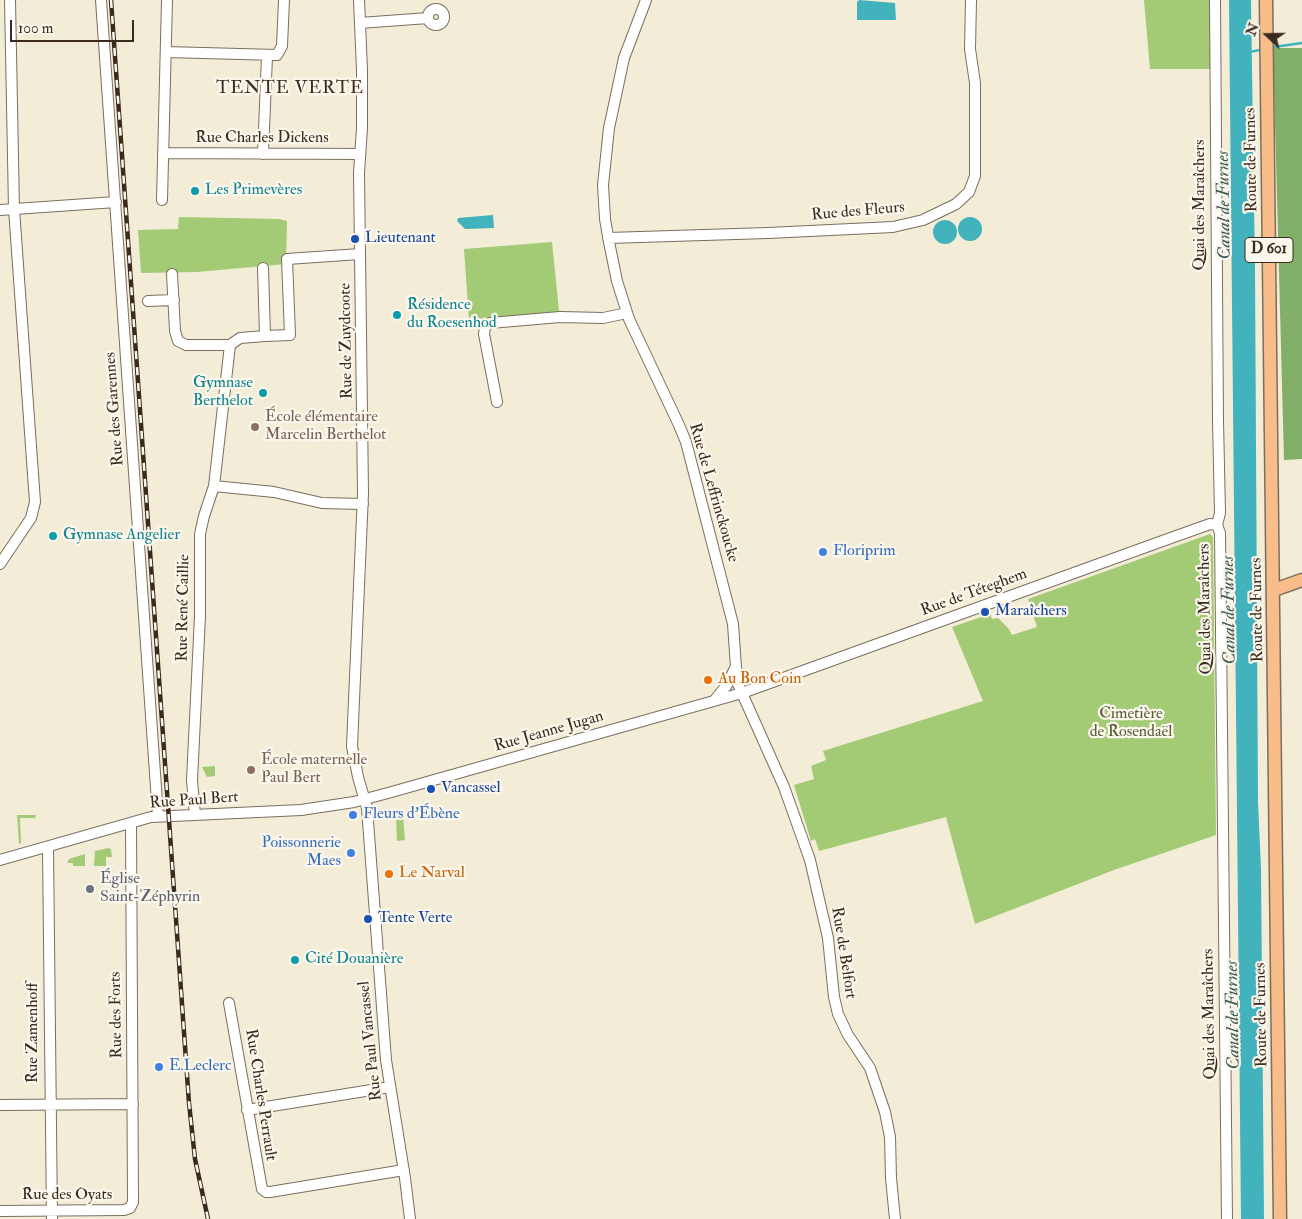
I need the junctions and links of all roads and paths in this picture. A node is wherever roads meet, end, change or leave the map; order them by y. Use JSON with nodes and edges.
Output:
{"nodes":[{"id":1,"x":10,"y":0,"type":"edge"},
{"id":2,"x":101,"y":0,"type":"edge"},
{"id":3,"x":167,"y":0,"type":"edge"},
{"id":4,"x":284,"y":0,"type":"edge"},
{"id":5,"x":359,"y":0,"type":"edge"},
{"id":6,"x":646,"y":0,"type":"edge"},
{"id":7,"x":971,"y":0,"type":"edge"},
{"id":8,"x":1215,"y":0,"type":"edge"},
{"id":9,"x":1266,"y":0,"type":"edge"},
{"id":10,"x":428,"y":18,"type":"dead end"},
{"id":11,"x":360,"y":23,"type":"junction"},
{"id":12,"x":166,"y":52,"type":"junction"},
{"id":13,"x":267,"y":56,"type":"junction"},
{"id":14,"x":164,"y":153,"type":"junction"},
{"id":15,"x":263,"y":154,"type":"junction"},
{"id":16,"x":360,"y":154,"type":"junction"},
{"id":17,"x":162,"y":200,"type":"dead end"},
{"id":18,"x":116,"y":202,"type":"junction"},
{"id":19,"x":14,"y":209,"type":"junction"},
{"id":20,"x":0,"y":210,"type":"edge"},
{"id":21,"x":608,"y":238,"type":"junction"},
{"id":22,"x":360,"y":254,"type":"junction"},
{"id":23,"x":263,"y":268,"type":"dead end"},
{"id":24,"x":172,"y":274,"type":"dead end"},
{"id":25,"x":174,"y":300,"type":"junction"},
{"id":26,"x":148,"y":301,"type":"dead end"},
{"id":27,"x":627,"y":313,"type":"junction"},
{"id":28,"x":265,"y":336,"type":"junction"},
{"id":29,"x":230,"y":345,"type":"junction"},
{"id":30,"x":497,"y":402,"type":"dead end"},
{"id":31,"x":214,"y":486,"type":"junction"},
{"id":32,"x":363,"y":504,"type":"junction"},
{"id":33,"x":1217,"y":525,"type":"junction"},
{"id":34,"x":3,"y":561,"type":"edge"},
{"id":35,"x":1302,"y":580,"type":"edge"},
{"id":36,"x":1274,"y":590,"type":"junction"},
{"id":37,"x":736,"y":662,"type":"junction"},
{"id":38,"x":742,"y":693,"type":"junction"},
{"id":39,"x":713,"y":702,"type":"junction"},
{"id":40,"x":365,"y":799,"type":"junction"},
{"id":41,"x":195,"y":815,"type":"junction"},
{"id":42,"x":158,"y":816,"type":"junction"},
{"id":43,"x":130,"y":824,"type":"junction"},
{"id":44,"x":48,"y":847,"type":"junction"},
{"id":45,"x":0,"y":860,"type":"edge"},
{"id":46,"x":229,"y":1003,"type":"dead end"},
{"id":47,"x":390,"y":1087,"type":"junction"},
{"id":48,"x":133,"y":1104,"type":"junction"},
{"id":49,"x":0,"y":1105,"type":"edge"},
{"id":50,"x":50,"y":1105,"type":"junction"},
{"id":51,"x":247,"y":1110,"type":"junction"},
{"id":52,"x":404,"y":1170,"type":"junction"},
{"id":53,"x":132,"y":1205,"type":"joint"},
{"id":54,"x":0,"y":1211,"type":"edge"},
{"id":55,"x":52,"y":1215,"type":"edge"},
{"id":56,"x":410,"y":1219,"type":"edge"},
{"id":57,"x":895,"y":1219,"type":"edge"},
{"id":58,"x":1227,"y":1219,"type":"edge"},
{"id":59,"x":1280,"y":1219,"type":"edge"}],
"edges":[{"from":1,"to":19,"type":"street"},
{"from":2,"to":18,"type":"street","name":"Rue des Garennes"},
{"from":3,"to":12,"type":"street"},
{"from":4,"to":13,"type":"street"},
{"from":5,"to":11,"type":"street","name":"Rue de Zuydcoote"},
{"from":6,"to":21,"type":"street","name":"Rue de Leffrinckoucke"},
{"from":7,"to":21,"type":"street","name":"Rue des Fleurs"},
{"from":8,"to":33,"type":"street","name":"Quai des Maraîchers"},
{"from":9,"to":36,"type":"main road","name":"Route de Furnes","number":"D 601"},
{"from":10,"to":11,"type":"street"},
{"from":11,"to":16,"type":"street","name":"Rue de Zuydcoote"},
{"from":12,"to":13,"type":"street"},
{"from":12,"to":14,"type":"street"},
{"from":13,"to":15,"type":"street"},
{"from":14,"to":15,"type":"street","name":"Rue Charles Dickens"},
{"from":14,"to":17,"type":"street"},
{"from":15,"to":16,"type":"street","name":"Rue Charles Dickens"},
{"from":16,"to":22,"type":"street","name":"Rue de Zuydcoote"},
{"from":18,"to":19,"type":"street"},
{"from":18,"to":42,"type":"street","name":"Rue des Garennes"},
{"from":19,"to":20,"type":"street"},
{"from":19,"to":34,"type":"street"},
{"from":21,"to":27,"type":"street","name":"Rue de Leffrinckoucke"},
{"from":22,"to":28,"type":"street"},
{"from":22,"to":32,"type":"street","name":"Rue de Zuydcoote"},
{"from":23,"to":28,"type":"street"},
{"from":24,"to":25,"type":"street"},
{"from":25,"to":26,"type":"street"},
{"from":25,"to":29,"type":"street"},
{"from":27,"to":30,"type":"street"},
{"from":27,"to":37,"type":"street","name":"Rue de Leffrinckoucke"},
{"from":28,"to":29,"type":"street"},
{"from":29,"to":31,"type":"street","name":"Rue René Caillie"},
{"from":31,"to":32,"type":"street"},
{"from":31,"to":41,"type":"street","name":"Rue René Caillie"},
{"from":32,"to":40,"type":"street","name":"Rue de Zuydcoote"},
{"from":33,"to":38,"type":"street","name":"Rue de Téteghem"},
{"from":33,"to":58,"type":"street","name":"Quai des Maraîchers"},
{"from":35,"to":36,"type":"main road"},
{"from":36,"to":59,"type":"main road","name":"Route de Furnes","number":"D 601"},
{"from":37,"to":38,"type":"street","name":"Rue de Leffrinckoucke"},
{"from":37,"to":39,"type":"street","name":"Rue de Leffrinckoucke"},
{"from":38,"to":39,"type":"street","name":"Rue Jeanne Jugan"},
{"from":38,"to":57,"type":"street","name":"Rue de Belfort"},
{"from":39,"to":40,"type":"street","name":"Rue Jeanne Jugan"},
{"from":40,"to":41,"type":"street","name":"Rue Paul Bert"},
{"from":40,"to":47,"type":"street","name":"Rue Paul Vancassel"},
{"from":41,"to":42,"type":"street","name":"Rue Paul Bert"},
{"from":42,"to":43,"type":"street","name":"Rue Paul Bert"},
{"from":43,"to":44,"type":"street","name":"Rue Paul Bert"},
{"from":43,"to":48,"type":"street","name":"Rue des Forts"},
{"from":44,"to":45,"type":"street","name":"Rue Paul Bert"},
{"from":44,"to":50,"type":"street","name":"Rue Zamenhoff"},
{"from":46,"to":51,"type":"street","name":"Rue Charles Perrault"},
{"from":47,"to":51,"type":"street"},
{"from":47,"to":52,"type":"street","name":"Rue Paul Vancassel"},
{"from":48,"to":50,"type":"street"},
{"from":48,"to":53,"type":"street","name":"Rue des Forts"},
{"from":49,"to":50,"type":"street"},
{"from":50,"to":55,"type":"street","name":"Rue Zamenhoff"},
{"from":51,"to":52,"type":"street","name":"Rue Charles Perrault"},
{"from":52,"to":56,"type":"street","name":"Rue Paul Vancassel"},
{"from":53,"to":55,"type":"street","name":"Rue des Oyats"},
{"from":54,"to":55,"type":"street","name":"Rue des Oyats"}]}
